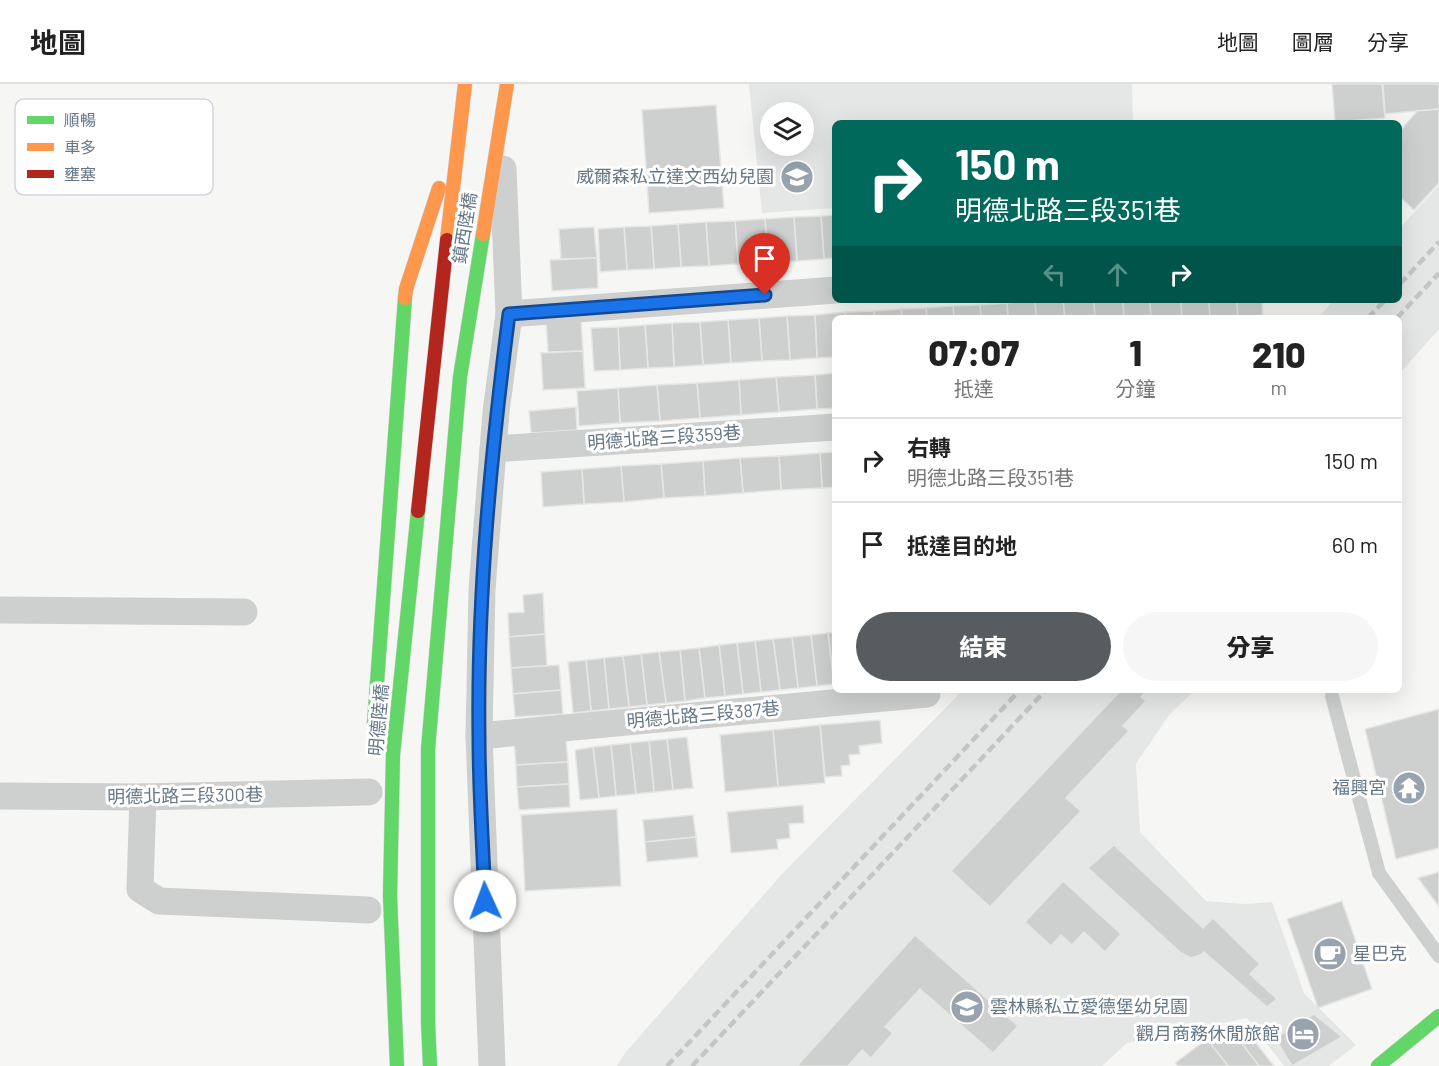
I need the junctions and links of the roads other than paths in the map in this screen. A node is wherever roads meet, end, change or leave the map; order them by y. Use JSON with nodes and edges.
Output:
{"nodes":[{"id":1,"x":465,"y":84,"type":"edge"},
{"id":2,"x":507,"y":84,"type":"edge"},
{"id":3,"x":501,"y":120,"type":"junction"},
{"id":4,"x":462,"y":121,"type":"junction"},
{"id":5,"x":832,"y":290,"type":"edge"},
{"id":6,"x":509,"y":314,"type":"junction"},
{"id":7,"x":431,"y":378,"type":"joint"},
{"id":8,"x":832,"y":428,"type":"edge"},
{"id":9,"x":493,"y":449,"type":"junction"},
{"id":10,"x":0,"y":610,"type":"edge"},
{"id":11,"x":244,"y":612,"type":"dead end"},
{"id":12,"x":927,"y":694,"type":"dead end"},
{"id":13,"x":1332,"y":696,"type":"dead end"},
{"id":14,"x":374,"y":734,"type":"dead end"},
{"id":15,"x":479,"y":736,"type":"junction"},
{"id":16,"x":370,"y":792,"type":"dead end"},
{"id":17,"x":0,"y":796,"type":"edge"},
{"id":18,"x":143,"y":797,"type":"junction"},
{"id":19,"x":368,"y":911,"type":"dead end"},
{"id":20,"x":1439,"y":956,"type":"edge"},
{"id":21,"x":1439,"y":1016,"type":"edge"},
{"id":22,"x":397,"y":1066,"type":"edge"},
{"id":23,"x":430,"y":1066,"type":"edge"},
{"id":24,"x":492,"y":1066,"type":"edge"},
{"id":25,"x":1378,"y":1066,"type":"edge"}],
"edges":[{"from":1,"to":4,"type":"main road","name":"鎮西陸橋"},
{"from":2,"to":3,"type":"main road","name":"鎮西陸橋"},
{"from":3,"to":6,"type":"street"},
{"from":3,"to":23,"type":"main road","name":"鎮西陸橋"},
{"from":4,"to":7,"type":"main road","name":"鎮西陸橋"},
{"from":4,"to":14,"type":"main road"},
{"from":5,"to":6,"type":"street"},
{"from":6,"to":9,"type":"street"},
{"from":7,"to":22,"type":"main road","name":"明德陸橋"},
{"from":8,"to":9,"type":"street","name":"明德北路三段359巷"},
{"from":9,"to":15,"type":"street"},
{"from":10,"to":11,"type":"street"},
{"from":12,"to":15,"type":"street","name":"明德北路三段387巷"},
{"from":13,"to":20,"type":"lane"},
{"from":15,"to":24,"type":"street"},
{"from":16,"to":18,"type":"street","name":"明德北路三段300巷"},
{"from":17,"to":18,"type":"street","name":"明德北路三段300巷"},
{"from":18,"to":19,"type":"street"},
{"from":21,"to":25,"type":"main road"}]}
